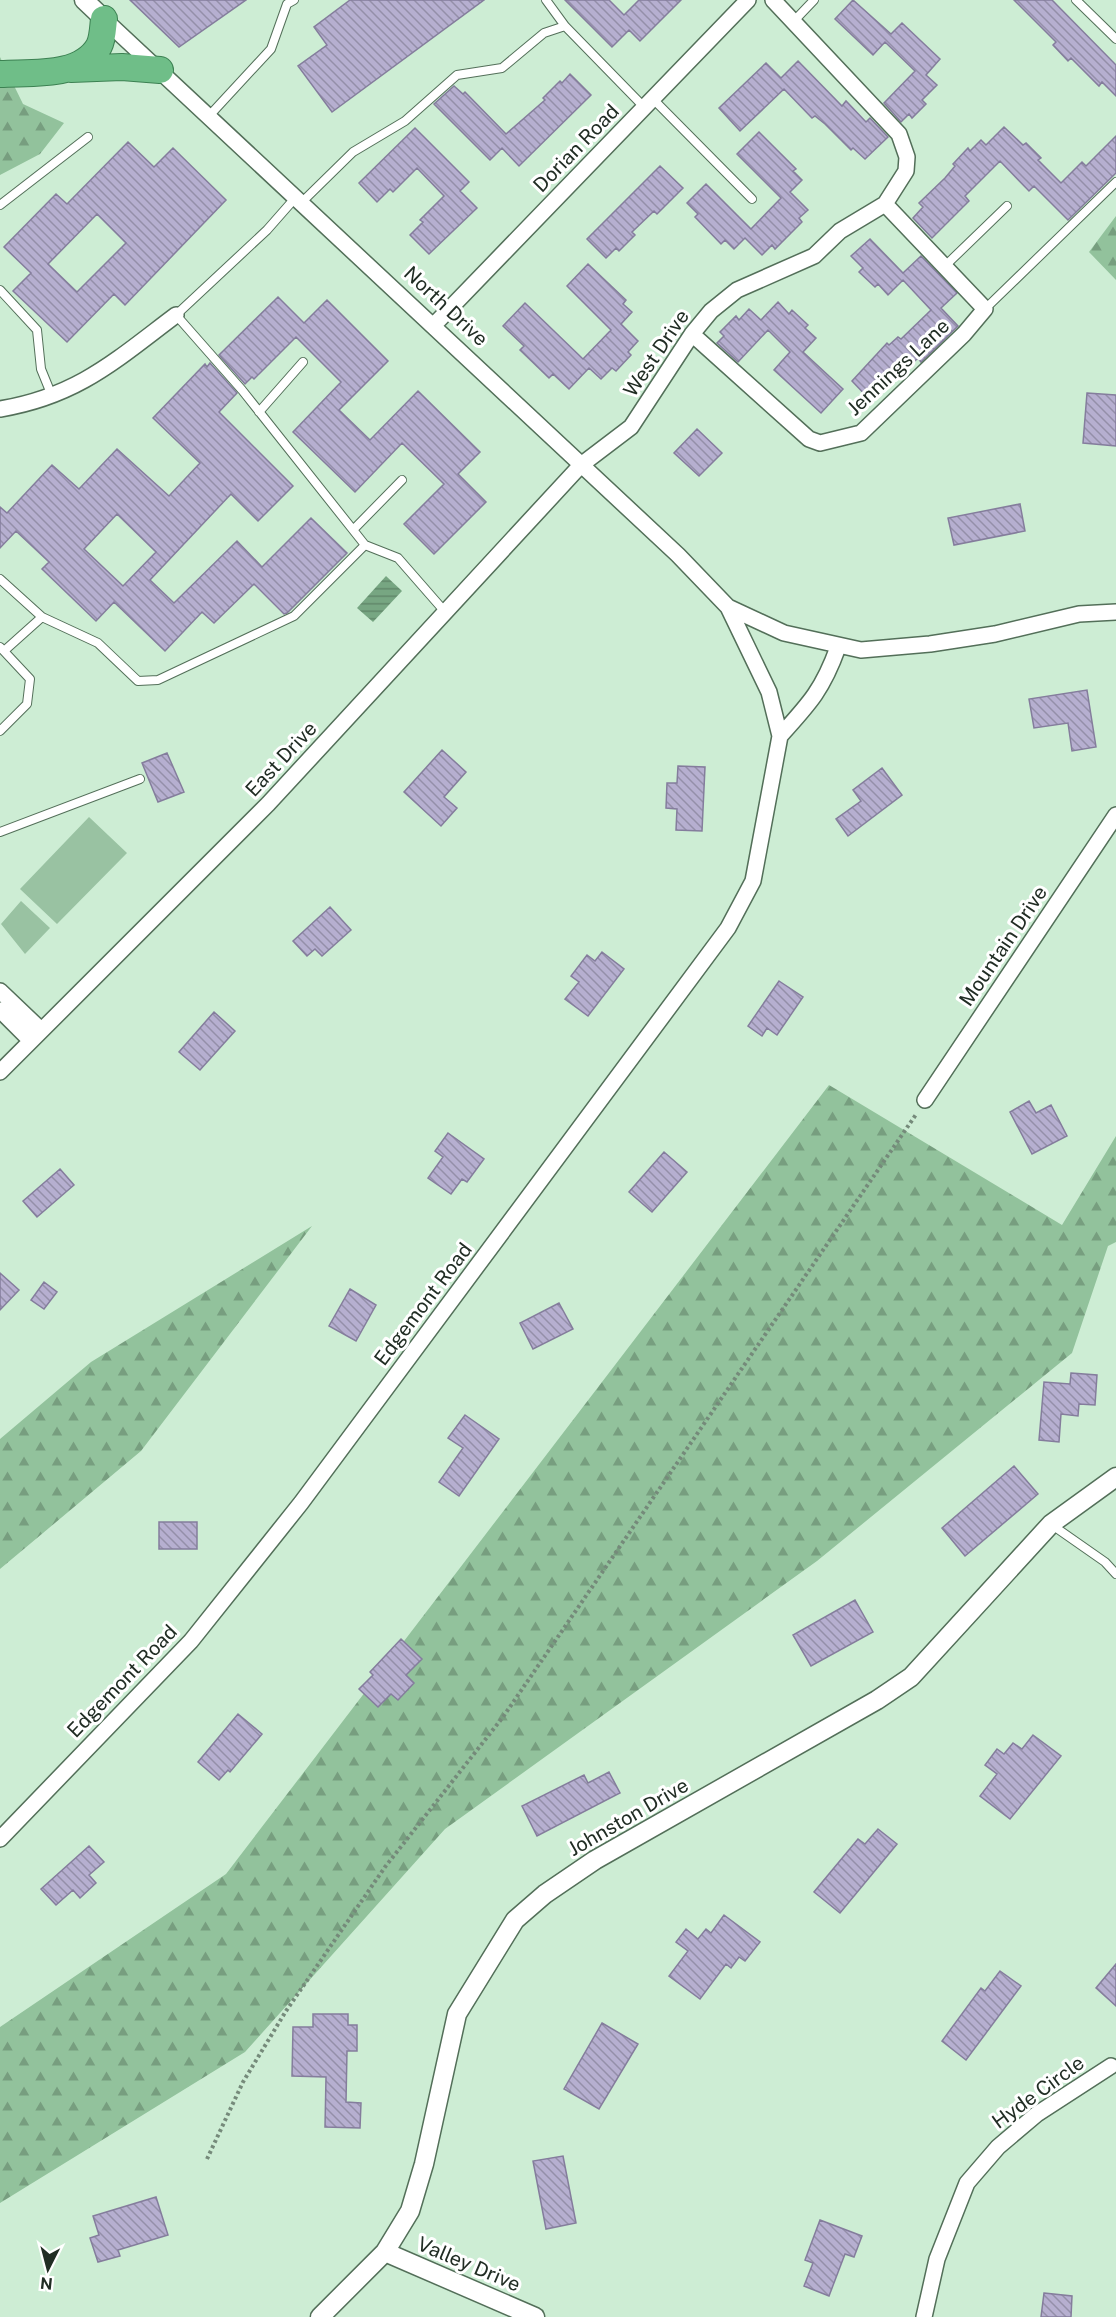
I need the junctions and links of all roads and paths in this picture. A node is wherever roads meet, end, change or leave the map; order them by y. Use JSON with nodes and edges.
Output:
{"nodes":[{"id":1,"x":84,"y":0,"type":"edge"},
{"id":2,"x":294,"y":0,"type":"edge"},
{"id":3,"x":546,"y":0,"type":"edge"},
{"id":4,"x":748,"y":0,"type":"edge"},
{"id":5,"x":773,"y":0,"type":"edge"},
{"id":6,"x":814,"y":0,"type":"edge"},
{"id":7,"x":1077,"y":0,"type":"edge"},
{"id":8,"x":104,"y":19,"type":"junction"},
{"id":9,"x":793,"y":22,"type":"junction"},
{"id":10,"x":565,"y":26,"type":"junction"},
{"id":11,"x":1116,"y":39,"type":"edge"},
{"id":12,"x":65,"y":69,"type":"junction"},
{"id":13,"x":160,"y":70,"type":"junction"},
{"id":14,"x":0,"y":75,"type":"edge"},
{"id":15,"x":648,"y":103,"type":"junction"},
{"id":16,"x":209,"y":116,"type":"junction"},
{"id":17,"x":88,"y":137,"type":"dead end"},
{"id":18,"x":1116,"y":182,"type":"edge"},
{"id":19,"x":299,"y":199,"type":"junction"},
{"id":20,"x":752,"y":199,"type":"dead end"},
{"id":21,"x":885,"y":204,"type":"junction"},
{"id":22,"x":0,"y":205,"type":"edge"},
{"id":23,"x":1007,"y":206,"type":"dead end"},
{"id":24,"x":945,"y":266,"type":"junction"},
{"id":25,"x":0,"y":290,"type":"edge"},
{"id":26,"x":985,"y":309,"type":"junction"},
{"id":27,"x":176,"y":315,"type":"junction"},
{"id":28,"x":433,"y":326,"type":"junction"},
{"id":29,"x":692,"y":334,"type":"junction"},
{"id":30,"x":303,"y":362,"type":"dead end"},
{"id":31,"x":52,"y":396,"type":"junction"},
{"id":32,"x":0,"y":409,"type":"edge"},
{"id":33,"x":259,"y":412,"type":"junction"},
{"id":34,"x":581,"y":465,"type":"junction"},
{"id":35,"x":402,"y":480,"type":"dead end"},
{"id":36,"x":353,"y":530,"type":"junction"},
{"id":37,"x":365,"y":545,"type":"junction"},
{"id":38,"x":0,"y":579,"type":"edge"},
{"id":39,"x":728,"y":607,"type":"junction"},
{"id":40,"x":1116,"y":612,"type":"edge"},
{"id":41,"x":446,"y":613,"type":"junction"},
{"id":42,"x":42,"y":617,"type":"junction"},
{"id":43,"x":838,"y":647,"type":"junction"},
{"id":44,"x":2,"y":649,"type":"edge"},
{"id":45,"x":0,"y":730,"type":"edge"},
{"id":46,"x":780,"y":736,"type":"junction"},
{"id":47,"x":140,"y":779,"type":"dead end"},
{"id":48,"x":1116,"y":815,"type":"edge"},
{"id":49,"x":0,"y":832,"type":"edge"},
{"id":50,"x":0,"y":991,"type":"edge"},
{"id":51,"x":0,"y":1010,"type":"edge"},
{"id":52,"x":36,"y":1036,"type":"junction"},
{"id":53,"x":0,"y":1072,"type":"edge"},
{"id":54,"x":925,"y":1100,"type":"joint"},
{"id":55,"x":1116,"y":1477,"type":"edge"},
{"id":56,"x":1051,"y":1524,"type":"junction"},
{"id":57,"x":1116,"y":1574,"type":"edge"},
{"id":58,"x":0,"y":1839,"type":"edge"},
{"id":59,"x":1111,"y":2066,"type":"dead end"},
{"id":60,"x":207,"y":2159,"type":"dead end"},
{"id":61,"x":385,"y":2252,"type":"junction"},
{"id":62,"x":320,"y":2317,"type":"edge"},
{"id":63,"x":535,"y":2317,"type":"edge"},
{"id":64,"x":924,"y":2317,"type":"edge"}],
"edges":[{"from":1,"to":8,"type":"street","name":"North Drive"},
{"from":2,"to":16,"type":"lane"},
{"from":3,"to":10,"type":"lane"},
{"from":4,"to":15,"type":"street","name":"Dorian Road"},
{"from":5,"to":9,"type":"street","name":"West Drive"},
{"from":6,"to":9,"type":"lane"},
{"from":7,"to":11,"type":"lane"},
{"from":8,"to":12,"type":"highway"},
{"from":8,"to":13,"type":"street","name":"North Drive"},
{"from":9,"to":21,"type":"street","name":"West Drive"},
{"from":10,"to":15,"type":"lane"},
{"from":10,"to":19,"type":"lane"},
{"from":12,"to":13,"type":"highway"},
{"from":12,"to":14,"type":"highway"},
{"from":13,"to":16,"type":"street","name":"North Drive"},
{"from":15,"to":20,"type":"lane"},
{"from":15,"to":28,"type":"street","name":"Dorian Road"},
{"from":16,"to":19,"type":"street","name":"North Drive"},
{"from":17,"to":22,"type":"lane"},
{"from":18,"to":26,"type":"lane"},
{"from":19,"to":27,"type":"lane"},
{"from":19,"to":28,"type":"street","name":"North Drive"},
{"from":21,"to":24,"type":"street"},
{"from":21,"to":29,"type":"street","name":"West Drive"},
{"from":23,"to":24,"type":"lane"},
{"from":24,"to":26,"type":"street"},
{"from":25,"to":31,"type":"lane"},
{"from":26,"to":29,"type":"street","name":"Jennings Lane"},
{"from":27,"to":31,"type":"street"},
{"from":27,"to":33,"type":"lane"},
{"from":28,"to":34,"type":"street","name":"North Drive"},
{"from":29,"to":34,"type":"street","name":"West Drive"},
{"from":30,"to":33,"type":"lane"},
{"from":31,"to":32,"type":"street"},
{"from":33,"to":36,"type":"lane"},
{"from":34,"to":39,"type":"street","name":"North Drive"},
{"from":34,"to":41,"type":"street","name":"East Drive"},
{"from":35,"to":36,"type":"lane"},
{"from":36,"to":37,"type":"lane"},
{"from":37,"to":41,"type":"lane"},
{"from":37,"to":42,"type":"lane"},
{"from":38,"to":42,"type":"lane"},
{"from":39,"to":43,"type":"street","name":"North Drive"},
{"from":39,"to":46,"type":"street","name":"Edgemont Road"},
{"from":40,"to":43,"type":"street"},
{"from":41,"to":52,"type":"street","name":"East Drive"},
{"from":42,"to":44,"type":"lane"},
{"from":43,"to":46,"type":"street"},
{"from":44,"to":45,"type":"lane"},
{"from":46,"to":58,"type":"street","name":"Edgemont Road"},
{"from":47,"to":49,"type":"lane"},
{"from":48,"to":54,"type":"street","name":"Mountain Drive"},
{"from":50,"to":52,"type":"street"},
{"from":51,"to":52,"type":"street"},
{"from":52,"to":53,"type":"street","name":"East Drive"},
{"from":54,"to":60,"type":"path"},
{"from":55,"to":56,"type":"street","name":"Johnston Drive"},
{"from":56,"to":57,"type":"lane"},
{"from":56,"to":61,"type":"street","name":"Johnston Drive"},
{"from":59,"to":64,"type":"street","name":"Hyde Circle"},
{"from":61,"to":62,"type":"street","name":"Johnston Drive"},
{"from":61,"to":63,"type":"street","name":"Valley Drive"}]}
